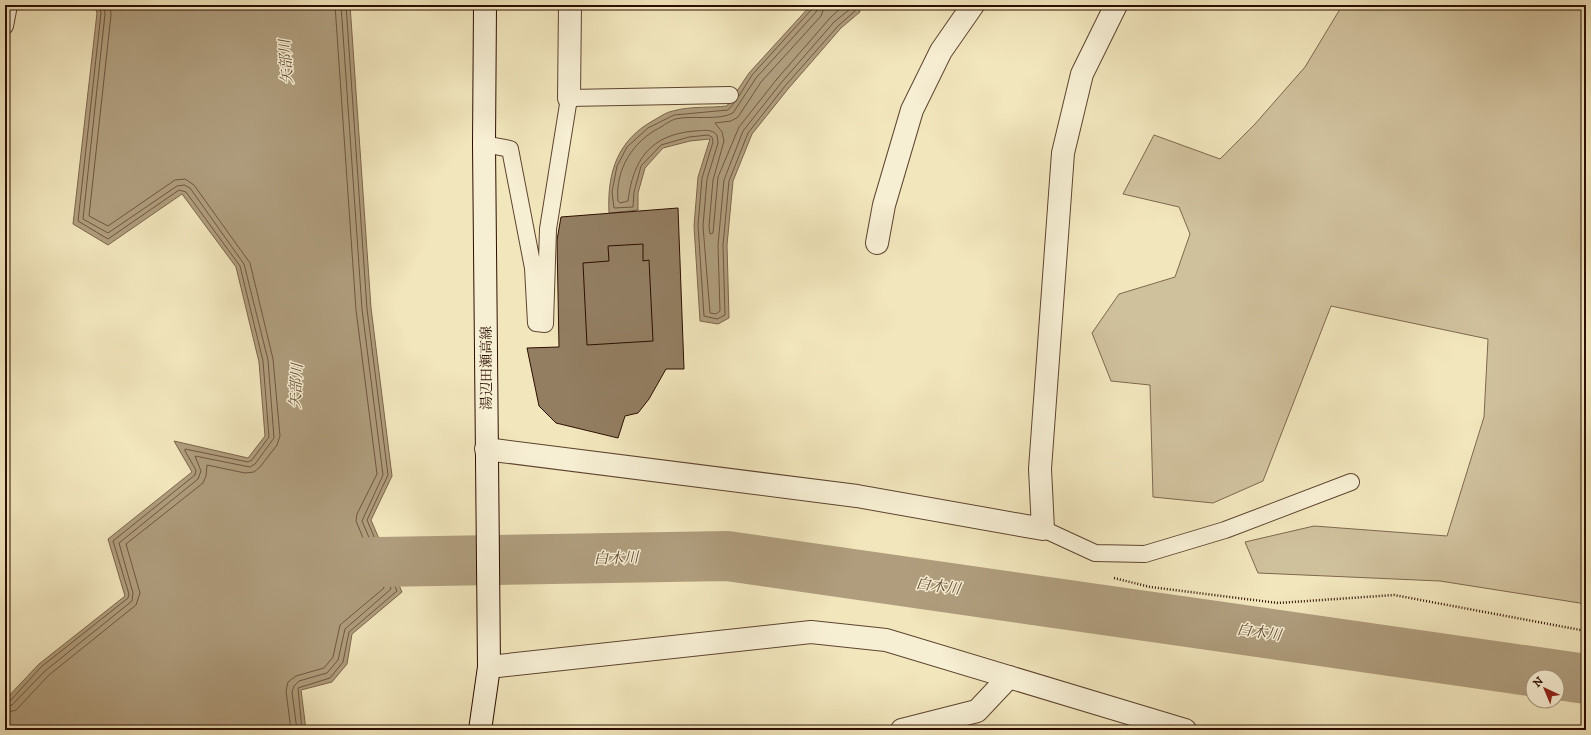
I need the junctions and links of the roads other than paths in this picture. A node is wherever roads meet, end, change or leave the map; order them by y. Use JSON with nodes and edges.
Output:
{"nodes":[{"id":1,"x":8,"y":5,"type":"edge"},
{"id":2,"x":485,"y":5,"type":"edge"},
{"id":3,"x":570,"y":5,"type":"edge"},
{"id":4,"x":973,"y":5,"type":"edge"},
{"id":5,"x":1116,"y":5,"type":"edge"},
{"id":6,"x":5,"y":26,"type":"edge"},
{"id":7,"x":730,"y":95,"type":"dead end"},
{"id":8,"x":569,"y":98,"type":"junction"},
{"id":9,"x":484,"y":144,"type":"junction"},
{"id":10,"x":877,"y":243,"type":"dead end"},
{"id":11,"x":486,"y":449,"type":"junction"},
{"id":12,"x":1351,"y":482,"type":"dead end"},
{"id":13,"x":1043,"y":529,"type":"junction"},
{"id":14,"x":489,"y":667,"type":"junction"},
{"id":15,"x":1009,"y":677,"type":"junction"},
{"id":16,"x":480,"y":730,"type":"edge"},
{"id":17,"x":902,"y":730,"type":"edge"},
{"id":18,"x":1185,"y":730,"type":"edge"}],
"edges":[{"from":1,"to":6,"type":"lane"},
{"from":2,"to":9,"type":"street","name":"湯辺田瀬高線"},
{"from":3,"to":8,"type":"street"},
{"from":4,"to":10,"type":"street"},
{"from":5,"to":13,"type":"street"},
{"from":7,"to":8,"type":"lane"},
{"from":8,"to":9,"type":"lane"},
{"from":9,"to":11,"type":"street","name":"湯辺田瀬高線"},
{"from":11,"to":13,"type":"street"},
{"from":11,"to":14,"type":"street","name":"湯辺田瀬高線"},
{"from":12,"to":13,"type":"lane"},
{"from":14,"to":15,"type":"street"},
{"from":14,"to":16,"type":"street","name":"湯辺田瀬高線"},
{"from":15,"to":17,"type":"street"},
{"from":15,"to":18,"type":"street"}]}
